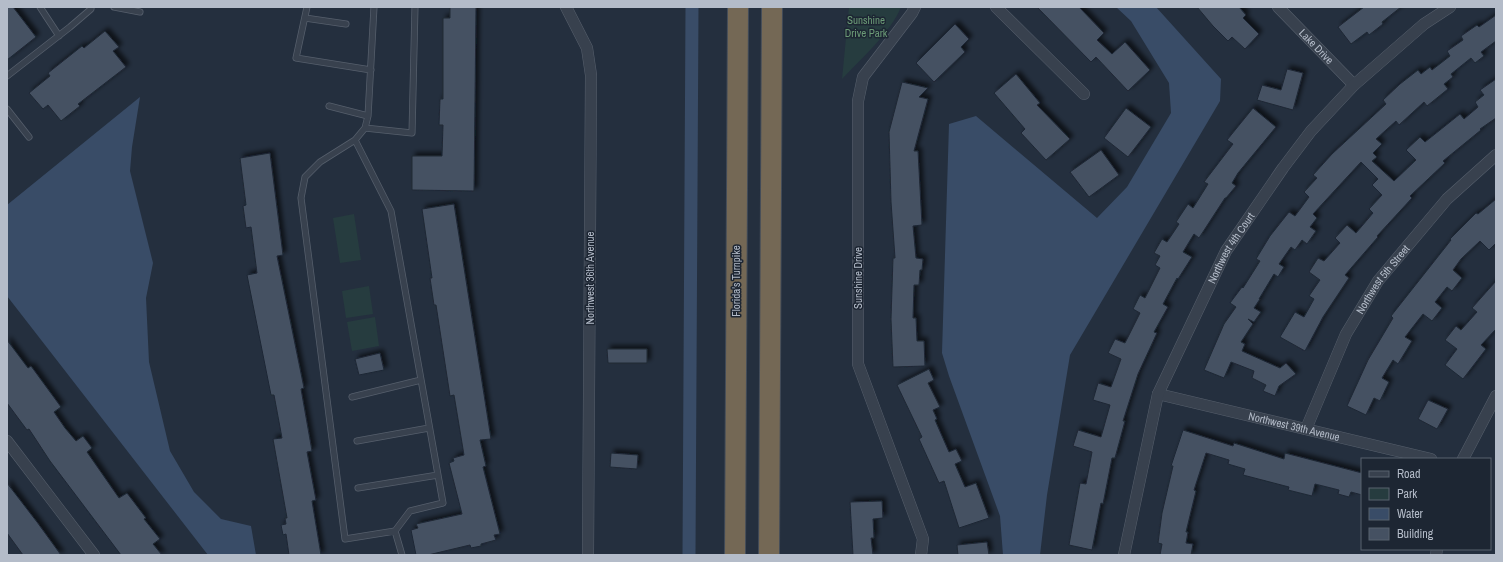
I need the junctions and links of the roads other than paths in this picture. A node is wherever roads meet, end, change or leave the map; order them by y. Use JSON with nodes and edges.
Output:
{"nodes":[{"id":1,"x":40,"y":7,"type":"edge"},
{"id":2,"x":114,"y":7,"type":"edge"},
{"id":3,"x":307,"y":7,"type":"edge"},
{"id":4,"x":374,"y":7,"type":"edge"},
{"id":5,"x":415,"y":7,"type":"edge"},
{"id":6,"x":566,"y":7,"type":"edge"},
{"id":7,"x":738,"y":7,"type":"edge"},
{"id":8,"x":772,"y":7,"type":"edge"},
{"id":9,"x":915,"y":7,"type":"edge"},
{"id":10,"x":996,"y":7,"type":"edge"},
{"id":11,"x":1278,"y":7,"type":"edge"},
{"id":12,"x":1450,"y":7,"type":"edge"},
{"id":13,"x":91,"y":8,"type":"edge"},
{"id":14,"x":140,"y":12,"type":"dead end"},
{"id":15,"x":305,"y":18,"type":"junction"},
{"id":16,"x":346,"y":24,"type":"dead end"},
{"id":17,"x":59,"y":36,"type":"junction"},
{"id":18,"x":371,"y":70,"type":"junction"},
{"id":19,"x":7,"y":76,"type":"edge"},
{"id":20,"x":1354,"y":85,"type":"junction"},
{"id":21,"x":1084,"y":94,"type":"dead end"},
{"id":22,"x":329,"y":106,"type":"dead end"},
{"id":23,"x":7,"y":109,"type":"edge"},
{"id":24,"x":368,"y":116,"type":"junction"},
{"id":25,"x":365,"y":128,"type":"junction"},
{"id":26,"x":29,"y":137,"type":"dead end"},
{"id":27,"x":355,"y":140,"type":"junction"},
{"id":28,"x":1496,"y":155,"type":"edge"},
{"id":29,"x":421,"y":380,"type":"junction"},
{"id":30,"x":1158,"y":394,"type":"junction"},
{"id":31,"x":1496,"y":396,"type":"edge"},
{"id":32,"x":352,"y":397,"type":"dead end"},
{"id":33,"x":429,"y":428,"type":"junction"},
{"id":34,"x":1306,"y":429,"type":"junction"},
{"id":35,"x":357,"y":440,"type":"dead end"},
{"id":36,"x":7,"y":441,"type":"edge"},
{"id":37,"x":1427,"y":458,"type":"edge"},
{"id":38,"x":1464,"y":458,"type":"edge"},
{"id":39,"x":438,"y":475,"type":"junction"},
{"id":40,"x":358,"y":488,"type":"dead end"},
{"id":41,"x":395,"y":531,"type":"junction"},
{"id":42,"x":94,"y":555,"type":"edge"},
{"id":43,"x":402,"y":555,"type":"edge"},
{"id":44,"x":588,"y":555,"type":"edge"},
{"id":45,"x":735,"y":555,"type":"edge"},
{"id":46,"x":769,"y":555,"type":"edge"},
{"id":47,"x":920,"y":555,"type":"edge"},
{"id":48,"x":1124,"y":555,"type":"edge"}],
"edges":[{"from":1,"to":17,"type":"lane"},
{"from":2,"to":14,"type":"lane"},
{"from":3,"to":15,"type":"lane"},
{"from":4,"to":18,"type":"lane"},
{"from":5,"to":25,"type":"lane"},
{"from":6,"to":44,"type":"street","name":"Northwest 36th Avenue"},
{"from":7,"to":45,"type":"highway","name":"Florida's Turnpike"},
{"from":8,"to":46,"type":"highway"},
{"from":9,"to":47,"type":"street","name":"Sunshine Drive"},
{"from":10,"to":21,"type":"street"},
{"from":11,"to":20,"type":"street","name":"Lake Drive"},
{"from":12,"to":20,"type":"street","name":"Northwest 4th Court"},
{"from":13,"to":17,"type":"lane"},
{"from":15,"to":16,"type":"lane"},
{"from":15,"to":18,"type":"lane"},
{"from":17,"to":19,"type":"lane"},
{"from":18,"to":24,"type":"lane"},
{"from":20,"to":30,"type":"street","name":"Northwest 4th Court"},
{"from":22,"to":24,"type":"lane"},
{"from":23,"to":26,"type":"lane"},
{"from":24,"to":25,"type":"lane"},
{"from":25,"to":27,"type":"lane"},
{"from":27,"to":29,"type":"lane"},
{"from":27,"to":41,"type":"lane"},
{"from":28,"to":34,"type":"street","name":"Northwest 5th Street"},
{"from":29,"to":32,"type":"lane"},
{"from":29,"to":33,"type":"lane"},
{"from":30,"to":34,"type":"street","name":"Northwest 39th Avenue"},
{"from":30,"to":48,"type":"street","name":"Northwest 4th Court"},
{"from":31,"to":38,"type":"street"},
{"from":33,"to":35,"type":"lane"},
{"from":33,"to":39,"type":"lane"},
{"from":34,"to":37,"type":"street","name":"Northwest 39th Avenue"},
{"from":36,"to":42,"type":"street"},
{"from":39,"to":40,"type":"lane"},
{"from":39,"to":41,"type":"lane"},
{"from":41,"to":43,"type":"lane"}]}
